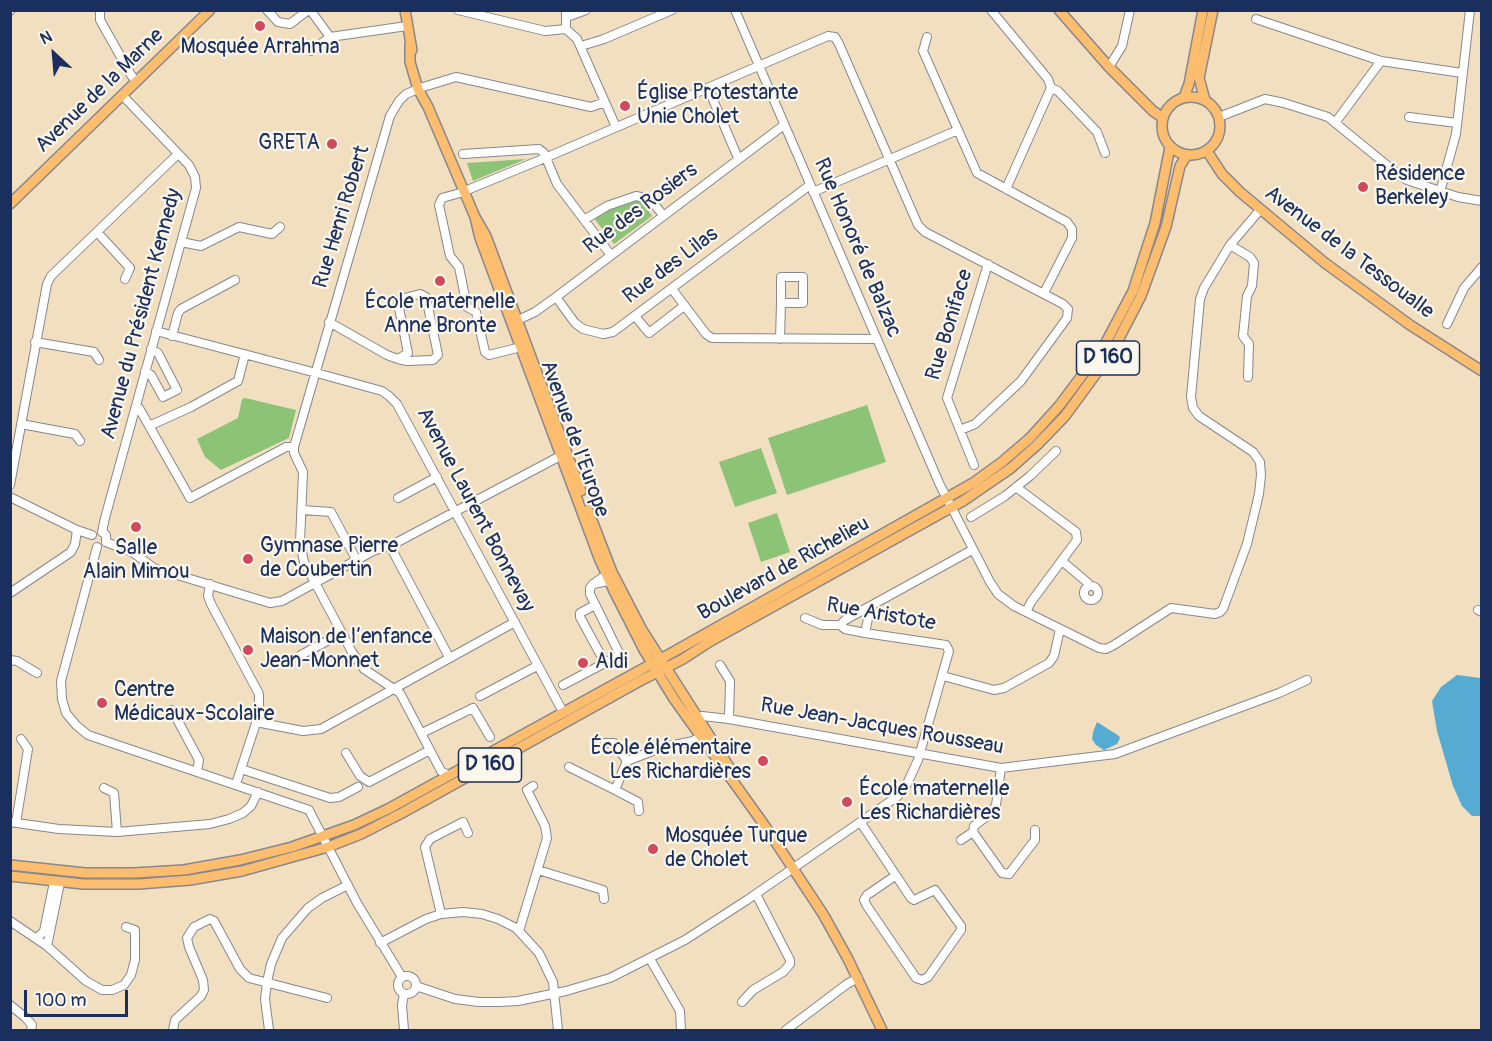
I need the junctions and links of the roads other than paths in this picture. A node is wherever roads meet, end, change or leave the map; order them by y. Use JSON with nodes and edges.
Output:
{"nodes":[{"id":1,"x":100,"y":10,"type":"edge"},
{"id":2,"x":210,"y":10,"type":"edge"},
{"id":3,"x":267,"y":10,"type":"edge"},
{"id":4,"x":405,"y":10,"type":"edge"},
{"id":5,"x":458,"y":10,"type":"edge"},
{"id":6,"x":586,"y":10,"type":"edge"},
{"id":7,"x":735,"y":10,"type":"edge"},
{"id":8,"x":991,"y":10,"type":"edge"},
{"id":9,"x":1059,"y":10,"type":"edge"},
{"id":10,"x":1130,"y":10,"type":"edge"},
{"id":11,"x":1203,"y":10,"type":"edge"},
{"id":12,"x":1213,"y":10,"type":"edge"},
{"id":13,"x":1470,"y":10,"type":"edge"},
{"id":14,"x":668,"y":11,"type":"edge"},
{"id":15,"x":567,"y":14,"type":"edge"},
{"id":16,"x":1256,"y":19,"type":"dead end"},
{"id":17,"x":407,"y":26,"type":"junction"},
{"id":18,"x":566,"y":29,"type":"junction"},
{"id":19,"x":330,"y":37,"type":"junction"},
{"id":20,"x":927,"y":37,"type":"dead end"},
{"id":21,"x":581,"y":46,"type":"junction"},
{"id":22,"x":311,"y":51,"type":"dead end"},
{"id":23,"x":1380,"y":61,"type":"junction"},
{"id":24,"x":759,"y":65,"type":"junction"},
{"id":25,"x":1109,"y":67,"type":"junction"},
{"id":26,"x":1462,"y":74,"type":"junction"},
{"id":27,"x":136,"y":81,"type":"junction"},
{"id":28,"x":420,"y":88,"type":"junction"},
{"id":29,"x":708,"y":88,"type":"junction"},
{"id":30,"x":1051,"y":88,"type":"junction"},
{"id":31,"x":122,"y":95,"type":"junction"},
{"id":32,"x":1184,"y":98,"type":"junction"},
{"id":33,"x":1205,"y":100,"type":"junction"},
{"id":34,"x":605,"y":102,"type":"junction"},
{"id":35,"x":1220,"y":117,"type":"junction"},
{"id":36,"x":1409,"y":117,"type":"dead end"},
{"id":37,"x":1163,"y":118,"type":"junction"},
{"id":38,"x":1335,"y":123,"type":"junction"},
{"id":39,"x":1457,"y":123,"type":"junction"},
{"id":40,"x":784,"y":124,"type":"junction"},
{"id":41,"x":616,"y":127,"type":"junction"},
{"id":42,"x":958,"y":130,"type":"junction"},
{"id":43,"x":1170,"y":147,"type":"junction"},
{"id":44,"x":1207,"y":151,"type":"junction"},
{"id":45,"x":1105,"y":153,"type":"dead end"},
{"id":46,"x":178,"y":154,"type":"junction"},
{"id":47,"x":464,"y":154,"type":"dead end"},
{"id":48,"x":1188,"y":155,"type":"junction"},
{"id":49,"x":545,"y":158,"type":"junction"},
{"id":50,"x":738,"y":158,"type":"junction"},
{"id":51,"x":889,"y":160,"type":"junction"},
{"id":52,"x":812,"y":189,"type":"junction"},
{"id":53,"x":1006,"y":189,"type":"junction"},
{"id":54,"x":464,"y":191,"type":"junction"},
{"id":55,"x":1440,"y":192,"type":"junction"},
{"id":56,"x":12,"y":201,"type":"edge"},
{"id":57,"x":1482,"y":201,"type":"edge"},
{"id":58,"x":1260,"y":210,"type":"junction"},
{"id":59,"x":663,"y":215,"type":"junction"},
{"id":60,"x":475,"y":217,"type":"junction"},
{"id":61,"x":584,"y":220,"type":"junction"},
{"id":62,"x":280,"y":227,"type":"dead end"},
{"id":63,"x":97,"y":232,"type":"junction"},
{"id":64,"x":181,"y":242,"type":"junction"},
{"id":65,"x":1230,"y":245,"type":"junction"},
{"id":66,"x":610,"y":254,"type":"junction"},
{"id":67,"x":988,"y":264,"type":"junction"},
{"id":68,"x":1482,"y":267,"type":"edge"},
{"id":69,"x":125,"y":279,"type":"dead end"},
{"id":70,"x":235,"y":280,"type":"dead end"},
{"id":71,"x":672,"y":289,"type":"junction"},
{"id":72,"x":1044,"y":293,"type":"junction"},
{"id":73,"x":556,"y":297,"type":"junction"},
{"id":74,"x":781,"y":303,"type":"junction"},
{"id":75,"x":684,"y":306,"type":"junction"},
{"id":76,"x":635,"y":315,"type":"junction"},
{"id":77,"x":518,"y":320,"type":"junction"},
{"id":78,"x":329,"y":322,"type":"junction"},
{"id":79,"x":1447,"y":324,"type":"dead end"},
{"id":80,"x":156,"y":331,"type":"junction"},
{"id":81,"x":172,"y":336,"type":"junction"},
{"id":82,"x":780,"y":339,"type":"junction"},
{"id":83,"x":876,"y":339,"type":"junction"},
{"id":84,"x":35,"y":342,"type":"junction"},
{"id":85,"x":521,"y":348,"type":"junction"},
{"id":86,"x":151,"y":349,"type":"junction"},
{"id":87,"x":245,"y":354,"type":"junction"},
{"id":88,"x":398,"y":359,"type":"junction"},
{"id":89,"x":99,"y":360,"type":"dead end"},
{"id":90,"x":1482,"y":370,"type":"edge"},
{"id":91,"x":145,"y":371,"type":"junction"},
{"id":92,"x":315,"y":372,"type":"junction"},
{"id":93,"x":1248,"y":376,"type":"dead end"},
{"id":94,"x":136,"y":406,"type":"junction"},
{"id":95,"x":21,"y":424,"type":"junction"},
{"id":96,"x":149,"y":426,"type":"junction"},
{"id":97,"x":960,"y":430,"type":"junction"},
{"id":98,"x":80,"y":441,"type":"dead end"},
{"id":99,"x":294,"y":447,"type":"junction"},
{"id":100,"x":1056,"y":451,"type":"dead end"},
{"id":101,"x":564,"y":454,"type":"junction"},
{"id":102,"x":974,"y":465,"type":"dead end"},
{"id":103,"x":437,"y":477,"type":"junction"},
{"id":104,"x":10,"y":485,"type":"edge"},
{"id":105,"x":1016,"y":487,"type":"junction"},
{"id":106,"x":10,"y":497,"type":"edge"},
{"id":107,"x":398,"y":498,"type":"dead end"},
{"id":108,"x":946,"y":499,"type":"junction"},
{"id":109,"x":951,"y":509,"type":"junction"},
{"id":110,"x":302,"y":510,"type":"junction"},
{"id":111,"x":456,"y":512,"type":"junction"},
{"id":112,"x":971,"y":517,"type":"dead end"},
{"id":113,"x":77,"y":530,"type":"junction"},
{"id":114,"x":102,"y":532,"type":"junction"},
{"id":115,"x":92,"y":535,"type":"junction"},
{"id":116,"x":106,"y":542,"type":"junction"},
{"id":117,"x":390,"y":546,"type":"junction"},
{"id":118,"x":98,"y":547,"type":"junction"},
{"id":119,"x":972,"y":550,"type":"junction"},
{"id":120,"x":356,"y":559,"type":"junction"},
{"id":121,"x":1062,"y":561,"type":"junction"},
{"id":122,"x":607,"y":578,"type":"junction"},
{"id":123,"x":315,"y":583,"type":"junction"},
{"id":124,"x":210,"y":584,"type":"junction"},
{"id":125,"x":1089,"y":586,"type":"dead end"},
{"id":126,"x":620,"y":588,"type":"junction"},
{"id":127,"x":10,"y":593,"type":"edge"},
{"id":128,"x":595,"y":605,"type":"junction"},
{"id":129,"x":868,"y":608,"type":"junction"},
{"id":130,"x":1026,"y":612,"type":"junction"},
{"id":131,"x":806,"y":618,"type":"dead end"},
{"id":132,"x":514,"y":622,"type":"junction"},
{"id":133,"x":840,"y":625,"type":"junction"},
{"id":134,"x":1060,"y":629,"type":"junction"},
{"id":135,"x":342,"y":633,"type":"junction"},
{"id":136,"x":865,"y":633,"type":"junction"},
{"id":137,"x":301,"y":655,"type":"dead end"},
{"id":138,"x":449,"y":657,"type":"junction"},
{"id":139,"x":10,"y":660,"type":"edge"},
{"id":140,"x":605,"y":663,"type":"junction"},
{"id":141,"x":720,"y":664,"type":"dead end"},
{"id":142,"x":659,"y":665,"type":"junction"},
{"id":143,"x":537,"y":666,"type":"junction"},
{"id":144,"x":37,"y":673,"type":"dead end"},
{"id":145,"x":943,"y":676,"type":"junction"},
{"id":146,"x":1307,"y":680,"type":"dead end"},
{"id":147,"x":563,"y":685,"type":"dead end"},
{"id":148,"x":393,"y":688,"type":"junction"},
{"id":149,"x":480,"y":696,"type":"dead end"},
{"id":150,"x":172,"y":710,"type":"dead end"},
{"id":151,"x":563,"y":712,"type":"junction"},
{"id":152,"x":729,"y":719,"type":"junction"},
{"id":153,"x":695,"y":721,"type":"junction"},
{"id":154,"x":256,"y":722,"type":"junction"},
{"id":155,"x":422,"y":733,"type":"junction"},
{"id":156,"x":704,"y":734,"type":"junction"},
{"id":157,"x":490,"y":737,"type":"dead end"},
{"id":158,"x":21,"y":739,"type":"dead end"},
{"id":159,"x":605,"y":743,"type":"dead end"},
{"id":160,"x":430,"y":750,"type":"junction"},
{"id":161,"x":346,"y":753,"type":"dead end"},
{"id":162,"x":920,"y":754,"type":"junction"},
{"id":163,"x":627,"y":761,"type":"junction"},
{"id":164,"x":569,"y":767,"type":"dead end"},
{"id":165,"x":1001,"y":768,"type":"junction"},
{"id":166,"x":241,"y":769,"type":"junction"},
{"id":167,"x":197,"y":771,"type":"junction"},
{"id":168,"x":448,"y":775,"type":"junction"},
{"id":169,"x":236,"y":784,"type":"junction"},
{"id":170,"x":533,"y":786,"type":"dead end"},
{"id":171,"x":358,"y":787,"type":"dead end"},
{"id":172,"x":104,"y":788,"type":"dead end"},
{"id":173,"x":303,"y":789,"type":"junction"},
{"id":174,"x":615,"y":790,"type":"junction"},
{"id":175,"x":258,"y":792,"type":"junction"},
{"id":176,"x":298,"y":805,"type":"junction"},
{"id":177,"x":639,"y":811,"type":"dead end"},
{"id":178,"x":13,"y":823,"type":"edge"},
{"id":179,"x":861,"y":823,"type":"junction"},
{"id":180,"x":1035,"y":830,"type":"dead end"},
{"id":181,"x":117,"y":832,"type":"junction"},
{"id":182,"x":973,"y":832,"type":"junction"},
{"id":183,"x":468,"y":833,"type":"dead end"},
{"id":184,"x":323,"y":838,"type":"junction"},
{"id":185,"x":961,"y":840,"type":"dead end"},
{"id":186,"x":328,"y":847,"type":"junction"},
{"id":187,"x":10,"y":865,"type":"edge"},
{"id":188,"x":793,"y":868,"type":"junction"},
{"id":189,"x":538,"y":870,"type":"junction"},
{"id":190,"x":10,"y":876,"type":"edge"},
{"id":191,"x":895,"y":876,"type":"junction"},
{"id":192,"x":57,"y":882,"type":"junction"},
{"id":193,"x":348,"y":885,"type":"junction"},
{"id":194,"x":756,"y":894,"type":"junction"},
{"id":195,"x":604,"y":899,"type":"dead end"},
{"id":196,"x":441,"y":914,"type":"junction"},
{"id":197,"x":10,"y":921,"type":"edge"},
{"id":198,"x":126,"y":927,"type":"dead end"},
{"id":199,"x":519,"y":931,"type":"junction"},
{"id":200,"x":37,"y":938,"type":"junction"},
{"id":201,"x":380,"y":943,"type":"junction"},
{"id":202,"x":48,"y":946,"type":"junction"},
{"id":203,"x":650,"y":959,"type":"junction"},
{"id":204,"x":402,"y":977,"type":"junction"},
{"id":205,"x":858,"y":978,"type":"junction"},
{"id":206,"x":267,"y":982,"type":"junction"},
{"id":207,"x":416,"y":986,"type":"junction"},
{"id":208,"x":554,"y":993,"type":"junction"},
{"id":209,"x":404,"y":994,"type":"junction"},
{"id":210,"x":327,"y":998,"type":"dead end"},
{"id":211,"x":742,"y":1002,"type":"dead end"},
{"id":212,"x":10,"y":1005,"type":"edge"},
{"id":213,"x":32,"y":1030,"type":"edge"},
{"id":214,"x":173,"y":1030,"type":"edge"},
{"id":215,"x":269,"y":1030,"type":"edge"},
{"id":216,"x":404,"y":1030,"type":"edge"},
{"id":217,"x":558,"y":1030,"type":"edge"},
{"id":218,"x":681,"y":1030,"type":"edge"},
{"id":219,"x":786,"y":1030,"type":"edge"},
{"id":220,"x":882,"y":1030,"type":"edge"}],
"edges":[{"from":1,"to":27,"type":"street"},
{"from":2,"to":27,"type":"main road","name":"Avenue de la Marne"},
{"from":3,"to":19,"type":"street"},
{"from":4,"to":17,"type":"main road","name":"Avenue de l’Europe"},
{"from":5,"to":18,"type":"street"},
{"from":6,"to":15,"type":"street"},
{"from":7,"to":24,"type":"street","name":"Rue Honoré de Balzac"},
{"from":8,"to":30,"type":"street"},
{"from":9,"to":25,"type":"main road"},
{"from":10,"to":25,"type":"street"},
{"from":11,"to":32,"type":"main road"},
{"from":12,"to":33,"type":"main road"},
{"from":13,"to":26,"type":"street"},
{"from":14,"to":21,"type":"street"},
{"from":15,"to":18,"type":"street"},
{"from":16,"to":23,"type":"street"},
{"from":17,"to":19,"type":"street"},
{"from":17,"to":28,"type":"main road","name":"Avenue de l’Europe"},
{"from":18,"to":21,"type":"street"},
{"from":19,"to":22,"type":"street"},
{"from":20,"to":42,"type":"street"},
{"from":21,"to":34,"type":"street"},
{"from":23,"to":26,"type":"street"},
{"from":23,"to":38,"type":"street"},
{"from":24,"to":29,"type":"street"},
{"from":24,"to":40,"type":"street","name":"Rue Honoré de Balzac"},
{"from":24,"to":51,"type":"street"},
{"from":25,"to":37,"type":"main road"},
{"from":26,"to":39,"type":"street"},
{"from":27,"to":31,"type":"main road","name":"Avenue de la Marne"},
{"from":28,"to":34,"type":"street"},
{"from":28,"to":54,"type":"main road","name":"Avenue de l’Europe"},
{"from":28,"to":78,"type":"street","name":"Rue Henri Robert"},
{"from":29,"to":41,"type":"street"},
{"from":29,"to":50,"type":"street"},
{"from":30,"to":45,"type":"street"},
{"from":30,"to":53,"type":"street"},
{"from":31,"to":46,"type":"street","name":"Avenue du Président Kennedy"},
{"from":31,"to":56,"type":"main road","name":"Avenue de la Marne"},
{"from":32,"to":33,"type":"main road"},
{"from":32,"to":37,"type":"main road"},
{"from":33,"to":35,"type":"main road"},
{"from":34,"to":41,"type":"street"},
{"from":35,"to":38,"type":"street"},
{"from":35,"to":44,"type":"main road"},
{"from":36,"to":39,"type":"street"},
{"from":37,"to":43,"type":"main road"},
{"from":38,"to":55,"type":"street"},
{"from":39,"to":55,"type":"street"},
{"from":40,"to":50,"type":"street","name":"Rue des Rosiers"},
{"from":40,"to":52,"type":"street","name":"Rue Honoré de Balzac"},
{"from":41,"to":49,"type":"street"},
{"from":42,"to":51,"type":"street","name":"Rue des Lilas"},
{"from":42,"to":53,"type":"street"},
{"from":43,"to":48,"type":"main road"},
{"from":43,"to":108,"type":"main road","name":"Boulevard de Richelieu","number":"D 160"},
{"from":44,"to":48,"type":"main road"},
{"from":44,"to":58,"type":"main road","name":"Avenue de la Tessoualle"},
{"from":46,"to":63,"type":"street"},
{"from":46,"to":64,"type":"street","name":"Avenue du Président Kennedy"},
{"from":47,"to":49,"type":"street"},
{"from":48,"to":109,"type":"main road","name":"Boulevard de Richelieu","number":"D 160"},
{"from":49,"to":54,"type":"street"},
{"from":49,"to":61,"type":"street"},
{"from":50,"to":59,"type":"street","name":"Rue des Rosiers"},
{"from":51,"to":52,"type":"street","name":"Rue des Lilas"},
{"from":51,"to":67,"type":"street"},
{"from":52,"to":71,"type":"street","name":"Rue des Lilas"},
{"from":52,"to":83,"type":"street","name":"Rue Honoré de Balzac"},
{"from":53,"to":72,"type":"street"},
{"from":54,"to":60,"type":"main road","name":"Avenue de l’Europe"},
{"from":54,"to":85,"type":"street"},
{"from":55,"to":57,"type":"street"},
{"from":58,"to":65,"type":"street"},
{"from":58,"to":90,"type":"main road","name":"Avenue de la Tessoualle"},
{"from":59,"to":61,"type":"street"},
{"from":59,"to":66,"type":"street","name":"Rue des Rosiers"},
{"from":60,"to":77,"type":"main road","name":"Avenue de l’Europe"},
{"from":60,"to":85,"type":"main road","name":"Avenue de l’Europe"},
{"from":61,"to":66,"type":"street"},
{"from":62,"to":64,"type":"street"},
{"from":63,"to":69,"type":"street"},
{"from":63,"to":84,"type":"street"},
{"from":64,"to":80,"type":"street","name":"Avenue du Président Kennedy"},
{"from":65,"to":93,"type":"street"},
{"from":65,"to":134,"type":"street"},
{"from":66,"to":73,"type":"street","name":"Rue des Rosiers"},
{"from":67,"to":72,"type":"street"},
{"from":67,"to":97,"type":"street","name":"Rue Boniface"},
{"from":68,"to":79,"type":"street"},
{"from":70,"to":81,"type":"street"},
{"from":71,"to":75,"type":"street"},
{"from":71,"to":76,"type":"street","name":"Rue des Lilas"},
{"from":72,"to":97,"type":"street"},
{"from":73,"to":76,"type":"street","name":"Rue des Lilas"},
{"from":73,"to":77,"type":"street","name":"Rue des Rosiers"},
{"from":74,"to":74,"type":"street"},
{"from":74,"to":82,"type":"street"},
{"from":75,"to":76,"type":"street"},
{"from":75,"to":82,"type":"street"},
{"from":77,"to":101,"type":"main road","name":"Avenue de l’Europe"},
{"from":78,"to":88,"type":"street"},
{"from":78,"to":92,"type":"street","name":"Rue Henri Robert"},
{"from":80,"to":81,"type":"street","name":"Avenue Laurent Bonnevay"},
{"from":80,"to":86,"type":"street","name":"Avenue du Président Kennedy"},
{"from":81,"to":87,"type":"street","name":"Avenue Laurent Bonnevay"},
{"from":82,"to":83,"type":"street"},
{"from":83,"to":108,"type":"street","name":"Rue Honoré de Balzac"},
{"from":84,"to":89,"type":"street"},
{"from":84,"to":95,"type":"street"},
{"from":85,"to":101,"type":"main road","name":"Avenue de l’Europe"},
{"from":86,"to":91,"type":"street","name":"Avenue du Président Kennedy"},
{"from":86,"to":91,"type":"street"},
{"from":87,"to":92,"type":"street","name":"Avenue Laurent Bonnevay"},
{"from":87,"to":96,"type":"street"},
{"from":88,"to":88,"type":"street"},
{"from":91,"to":94,"type":"street","name":"Avenue du Président Kennedy"},
{"from":92,"to":99,"type":"street","name":"Rue Henri Robert"},
{"from":92,"to":103,"type":"street","name":"Avenue Laurent Bonnevay"},
{"from":94,"to":96,"type":"street"},
{"from":94,"to":114,"type":"street","name":"Avenue du Président Kennedy"},
{"from":95,"to":98,"type":"street"},
{"from":95,"to":104,"type":"street"},
{"from":96,"to":99,"type":"street"},
{"from":97,"to":102,"type":"street","name":"Rue Boniface"},
{"from":99,"to":110,"type":"street"},
{"from":100,"to":105,"type":"street"},
{"from":101,"to":111,"type":"street"},
{"from":101,"to":122,"type":"main road","name":"Avenue de l’Europe"},
{"from":101,"to":126,"type":"main road","name":"Avenue de l’Europe"},
{"from":103,"to":107,"type":"street"},
{"from":103,"to":111,"type":"street","name":"Avenue Laurent Bonnevay"},
{"from":105,"to":112,"type":"street"},
{"from":105,"to":121,"type":"street"},
{"from":106,"to":113,"type":"street"},
{"from":108,"to":109,"type":"street"},
{"from":108,"to":142,"type":"main road","name":"Boulevard de Richelieu","number":"D 160"},
{"from":109,"to":119,"type":"street"},
{"from":109,"to":142,"type":"main road","name":"Boulevard de Richelieu","number":"D 160"},
{"from":110,"to":120,"type":"street"},
{"from":110,"to":123,"type":"street"},
{"from":111,"to":117,"type":"street"},
{"from":111,"to":132,"type":"street","name":"Avenue Laurent Bonnevay"},
{"from":113,"to":115,"type":"street"},
{"from":113,"to":127,"type":"street"},
{"from":114,"to":115,"type":"street"},
{"from":114,"to":116,"type":"street"},
{"from":115,"to":118,"type":"street"},
{"from":116,"to":118,"type":"street"},
{"from":116,"to":124,"type":"street"},
{"from":117,"to":120,"type":"street"},
{"from":117,"to":138,"type":"street"},
{"from":118,"to":167,"type":"street"},
{"from":119,"to":129,"type":"street"},
{"from":119,"to":130,"type":"street"},
{"from":120,"to":123,"type":"street"},
{"from":121,"to":125,"type":"street"},
{"from":121,"to":130,"type":"street"},
{"from":122,"to":126,"type":"street"},
{"from":122,"to":128,"type":"street"},
{"from":122,"to":142,"type":"main road","name":"Avenue de l’Europe"},
{"from":123,"to":124,"type":"street"},
{"from":123,"to":135,"type":"street"},
{"from":124,"to":154,"type":"street"},
{"from":126,"to":142,"type":"main road","name":"Avenue de l’Europe"},
{"from":128,"to":140,"type":"street"},
{"from":128,"to":140,"type":"street"},
{"from":129,"to":133,"type":"street"},
{"from":129,"to":136,"type":"street"},
{"from":130,"to":134,"type":"street"},
{"from":131,"to":133,"type":"street","name":"Rue Aristote"},
{"from":132,"to":138,"type":"street"},
{"from":132,"to":143,"type":"street","name":"Avenue Laurent Bonnevay"},
{"from":133,"to":136,"type":"street","name":"Rue Aristote"},
{"from":134,"to":145,"type":"street"},
{"from":135,"to":137,"type":"street"},
{"from":135,"to":148,"type":"street"},
{"from":136,"to":145,"type":"street","name":"Rue Aristote"},
{"from":138,"to":148,"type":"street"},
{"from":139,"to":144,"type":"street"},
{"from":140,"to":147,"type":"street"},
{"from":141,"to":152,"type":"street"},
{"from":142,"to":151,"type":"main road","name":"Boulevard de Richelieu","number":"D 160"},
{"from":142,"to":153,"type":"main road"},
{"from":142,"to":186,"type":"main road","number":"D 160"},
{"from":143,"to":149,"type":"street"},
{"from":143,"to":151,"type":"street","name":"Avenue Laurent Bonnevay"},
{"from":145,"to":162,"type":"street","name":"Rue Aristote"},
{"from":146,"to":165,"type":"street","name":"Rue Jean-Jacques Rousseau"},
{"from":148,"to":154,"type":"street"},
{"from":148,"to":155,"type":"street"},
{"from":150,"to":167,"type":"street"},
{"from":151,"to":168,"type":"main road","number":"D 160"},
{"from":152,"to":153,"type":"street","name":"Rue Jean-Jacques Rousseau"},
{"from":152,"to":162,"type":"street","name":"Rue Jean-Jacques Rousseau"},
{"from":153,"to":156,"type":"main road"},
{"from":154,"to":166,"type":"street"},
{"from":155,"to":157,"type":"street"},
{"from":155,"to":160,"type":"street"},
{"from":156,"to":163,"type":"street"},
{"from":156,"to":188,"type":"main road"},
{"from":158,"to":178,"type":"street"},
{"from":159,"to":163,"type":"street"},
{"from":160,"to":161,"type":"street"},
{"from":160,"to":168,"type":"street"},
{"from":162,"to":165,"type":"street","name":"Rue Jean-Jacques Rousseau"},
{"from":162,"to":179,"type":"street","name":"Rue Aristote"},
{"from":163,"to":174,"type":"street"},
{"from":164,"to":174,"type":"street"},
{"from":165,"to":182,"type":"street"},
{"from":166,"to":169,"type":"street"},
{"from":166,"to":173,"type":"street"},
{"from":167,"to":169,"type":"street"},
{"from":168,"to":184,"type":"main road","number":"D 160"},
{"from":169,"to":175,"type":"street"},
{"from":170,"to":189,"type":"street"},
{"from":171,"to":173,"type":"street"},
{"from":172,"to":181,"type":"street"},
{"from":173,"to":176,"type":"street"},
{"from":174,"to":177,"type":"street"},
{"from":175,"to":176,"type":"street"},
{"from":175,"to":181,"type":"street"},
{"from":176,"to":184,"type":"street"},
{"from":178,"to":181,"type":"street"},
{"from":179,"to":188,"type":"street","name":"Rue Aristote"},
{"from":179,"to":191,"type":"street"},
{"from":180,"to":182,"type":"street"},
{"from":182,"to":185,"type":"street"},
{"from":183,"to":196,"type":"street"},
{"from":184,"to":186,"type":"street"},
{"from":184,"to":187,"type":"main road","number":"D 160"},
{"from":186,"to":192,"type":"main road","number":"D 160"},
{"from":186,"to":193,"type":"street"},
{"from":188,"to":194,"type":"street","name":"Rue Aristote"},
{"from":188,"to":205,"type":"main road"},
{"from":189,"to":195,"type":"street"},
{"from":189,"to":199,"type":"street"},
{"from":190,"to":192,"type":"main road","number":"D 160"},
{"from":191,"to":191,"type":"street"},
{"from":192,"to":200,"type":"street"},
{"from":192,"to":202,"type":"street"},
{"from":193,"to":201,"type":"street"},
{"from":193,"to":206,"type":"street"},
{"from":194,"to":203,"type":"street","name":"Rue Aristote"},
{"from":194,"to":211,"type":"street"},
{"from":196,"to":199,"type":"street"},
{"from":196,"to":201,"type":"street"},
{"from":197,"to":200,"type":"street"},
{"from":198,"to":202,"type":"street"},
{"from":199,"to":208,"type":"street"},
{"from":200,"to":202,"type":"street"},
{"from":201,"to":204,"type":"street"},
{"from":203,"to":208,"type":"street","name":"Rue Aristote"},
{"from":203,"to":218,"type":"street"},
{"from":204,"to":207,"type":"street"},
{"from":204,"to":209,"type":"street"},
{"from":205,"to":219,"type":"street"},
{"from":205,"to":220,"type":"main road"},
{"from":206,"to":210,"type":"street"},
{"from":206,"to":214,"type":"street"},
{"from":206,"to":215,"type":"street"},
{"from":207,"to":208,"type":"street","name":"Rue Aristote"},
{"from":207,"to":209,"type":"street"},
{"from":208,"to":217,"type":"street"},
{"from":209,"to":216,"type":"street"},
{"from":212,"to":213,"type":"street"}]}
